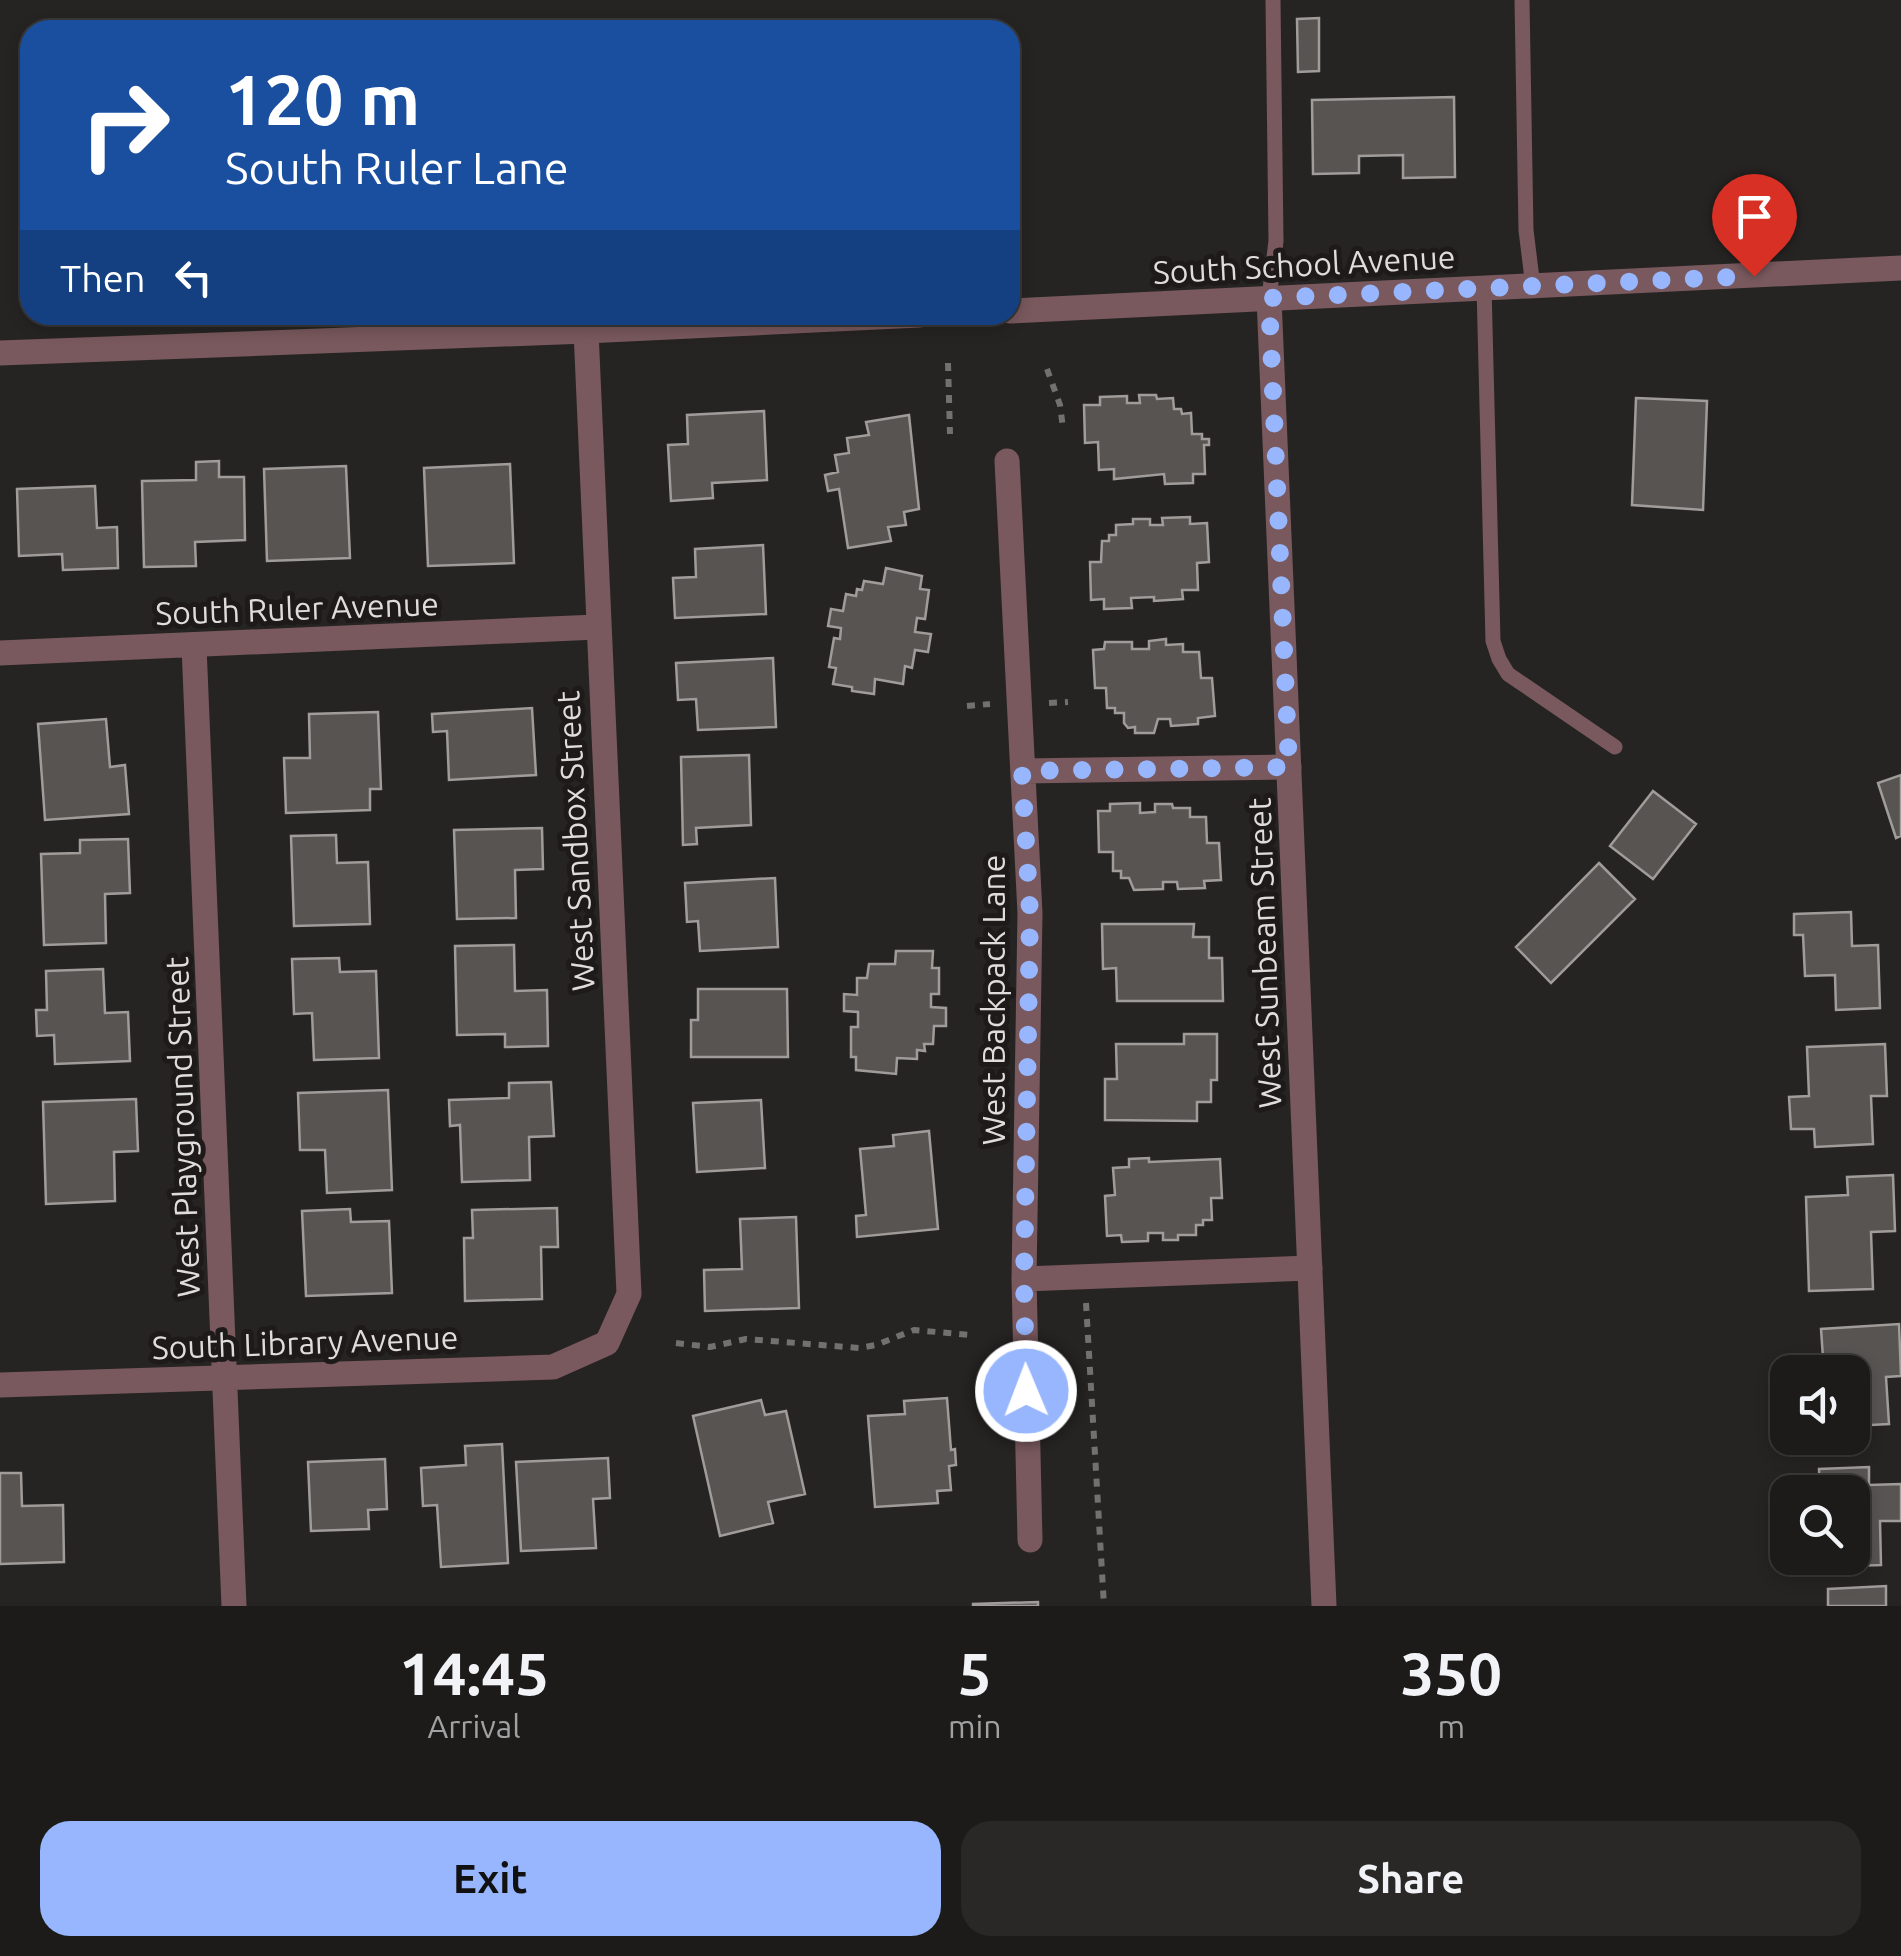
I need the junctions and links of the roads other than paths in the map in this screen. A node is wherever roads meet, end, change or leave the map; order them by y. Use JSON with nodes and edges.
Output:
{"nodes":[{"id":1,"x":1273,"y":0,"type":"edge"},
{"id":2,"x":1522,"y":0,"type":"edge"},
{"id":3,"x":1901,"y":268,"type":"edge"},
{"id":4,"x":1484,"y":288,"type":"junction"},
{"id":5,"x":1533,"y":288,"type":"junction"},
{"id":6,"x":1269,"y":298,"type":"junction"},
{"id":7,"x":1020,"y":310,"type":"edge"},
{"id":8,"x":711,"y":325,"type":"edge"},
{"id":9,"x":586,"y":331,"type":"junction"},
{"id":10,"x":0,"y":352,"type":"edge"},
{"id":11,"x":1007,"y":460,"type":"dead end"},
{"id":12,"x":597,"y":628,"type":"junction"},
{"id":13,"x":194,"y":646,"type":"junction"},
{"id":14,"x":0,"y":652,"type":"edge"},
{"id":15,"x":1614,"y":747,"type":"dead end"},
{"id":16,"x":1289,"y":767,"type":"junction"},
{"id":17,"x":1022,"y":771,"type":"junction"},
{"id":18,"x":1310,"y":1268,"type":"junction"},
{"id":19,"x":1024,"y":1280,"type":"junction"},
{"id":20,"x":607,"y":1342,"type":"joint"},
{"id":21,"x":224,"y":1378,"type":"junction"},
{"id":22,"x":0,"y":1386,"type":"edge"},
{"id":23,"x":1030,"y":1540,"type":"dead end"},
{"id":24,"x":234,"y":1606,"type":"edge"},
{"id":25,"x":1324,"y":1606,"type":"edge"}],
"edges":[{"from":1,"to":6,"type":"lane"},
{"from":2,"to":5,"type":"lane"},
{"from":3,"to":5,"type":"street","name":"South School Avenue"},
{"from":4,"to":5,"type":"street","name":"South School Avenue"},
{"from":4,"to":6,"type":"street","name":"South School Avenue"},
{"from":4,"to":15,"type":"lane"},
{"from":6,"to":7,"type":"street","name":"South School Avenue"},
{"from":6,"to":16,"type":"street","name":"West Sunbeam Street"},
{"from":8,"to":9,"type":"street"},
{"from":9,"to":10,"type":"street"},
{"from":9,"to":12,"type":"street","name":"West Sandbox Street"},
{"from":11,"to":17,"type":"street","name":"West Backpack Lane"},
{"from":12,"to":13,"type":"street","name":"South Ruler Avenue"},
{"from":12,"to":20,"type":"street","name":"West Sandbox Street"},
{"from":13,"to":14,"type":"street","name":"South Ruler Avenue"},
{"from":13,"to":21,"type":"street","name":"West Playground Street"},
{"from":16,"to":17,"type":"street"},
{"from":16,"to":18,"type":"street","name":"West Sunbeam Street"},
{"from":17,"to":19,"type":"street","name":"West Backpack Lane"},
{"from":18,"to":19,"type":"street"},
{"from":18,"to":25,"type":"street","name":"West Sunbeam Street"},
{"from":19,"to":23,"type":"street","name":"West Backpack Lane"},
{"from":20,"to":21,"type":"street","name":"South Library Avenue"},
{"from":21,"to":22,"type":"street","name":"South Library Avenue"},
{"from":21,"to":24,"type":"street","name":"West Playground Street"}]}
